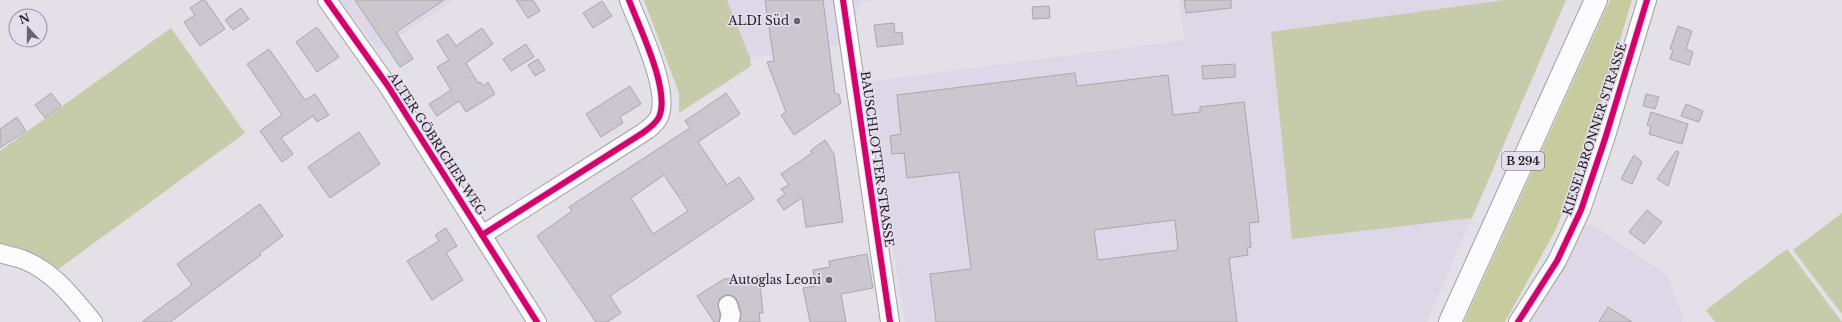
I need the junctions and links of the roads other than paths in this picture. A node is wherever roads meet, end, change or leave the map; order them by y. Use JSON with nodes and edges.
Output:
{"nodes":[{"id":1,"x":327,"y":0,"type":"edge"},
{"id":2,"x":629,"y":0,"type":"edge"},
{"id":3,"x":843,"y":0,"type":"edge"},
{"id":4,"x":1596,"y":0,"type":"edge"},
{"id":5,"x":1647,"y":0,"type":"edge"},
{"id":6,"x":482,"y":235,"type":"junction"},
{"id":7,"x":0,"y":254,"type":"edge"},
{"id":8,"x":93,"y":322,"type":"edge"},
{"id":9,"x":537,"y":322,"type":"edge"},
{"id":10,"x":890,"y":322,"type":"edge"},
{"id":11,"x":1450,"y":322,"type":"edge"},
{"id":12,"x":1518,"y":322,"type":"edge"}],
"edges":[{"from":1,"to":6,"type":"street","name":"ALTER GÖBRICHER WEG"},
{"from":2,"to":6,"type":"street"},
{"from":3,"to":10,"type":"street","name":"BAUSCHLOTTER STRASSE"},
{"from":4,"to":11,"type":"main road","number":"B 294"},
{"from":5,"to":12,"type":"street","name":"KIESELBRONNER STRASSE"},
{"from":6,"to":9,"type":"street","name":"ALTER GÖBRICHER WEG"},
{"from":7,"to":8,"type":"street"}]}
